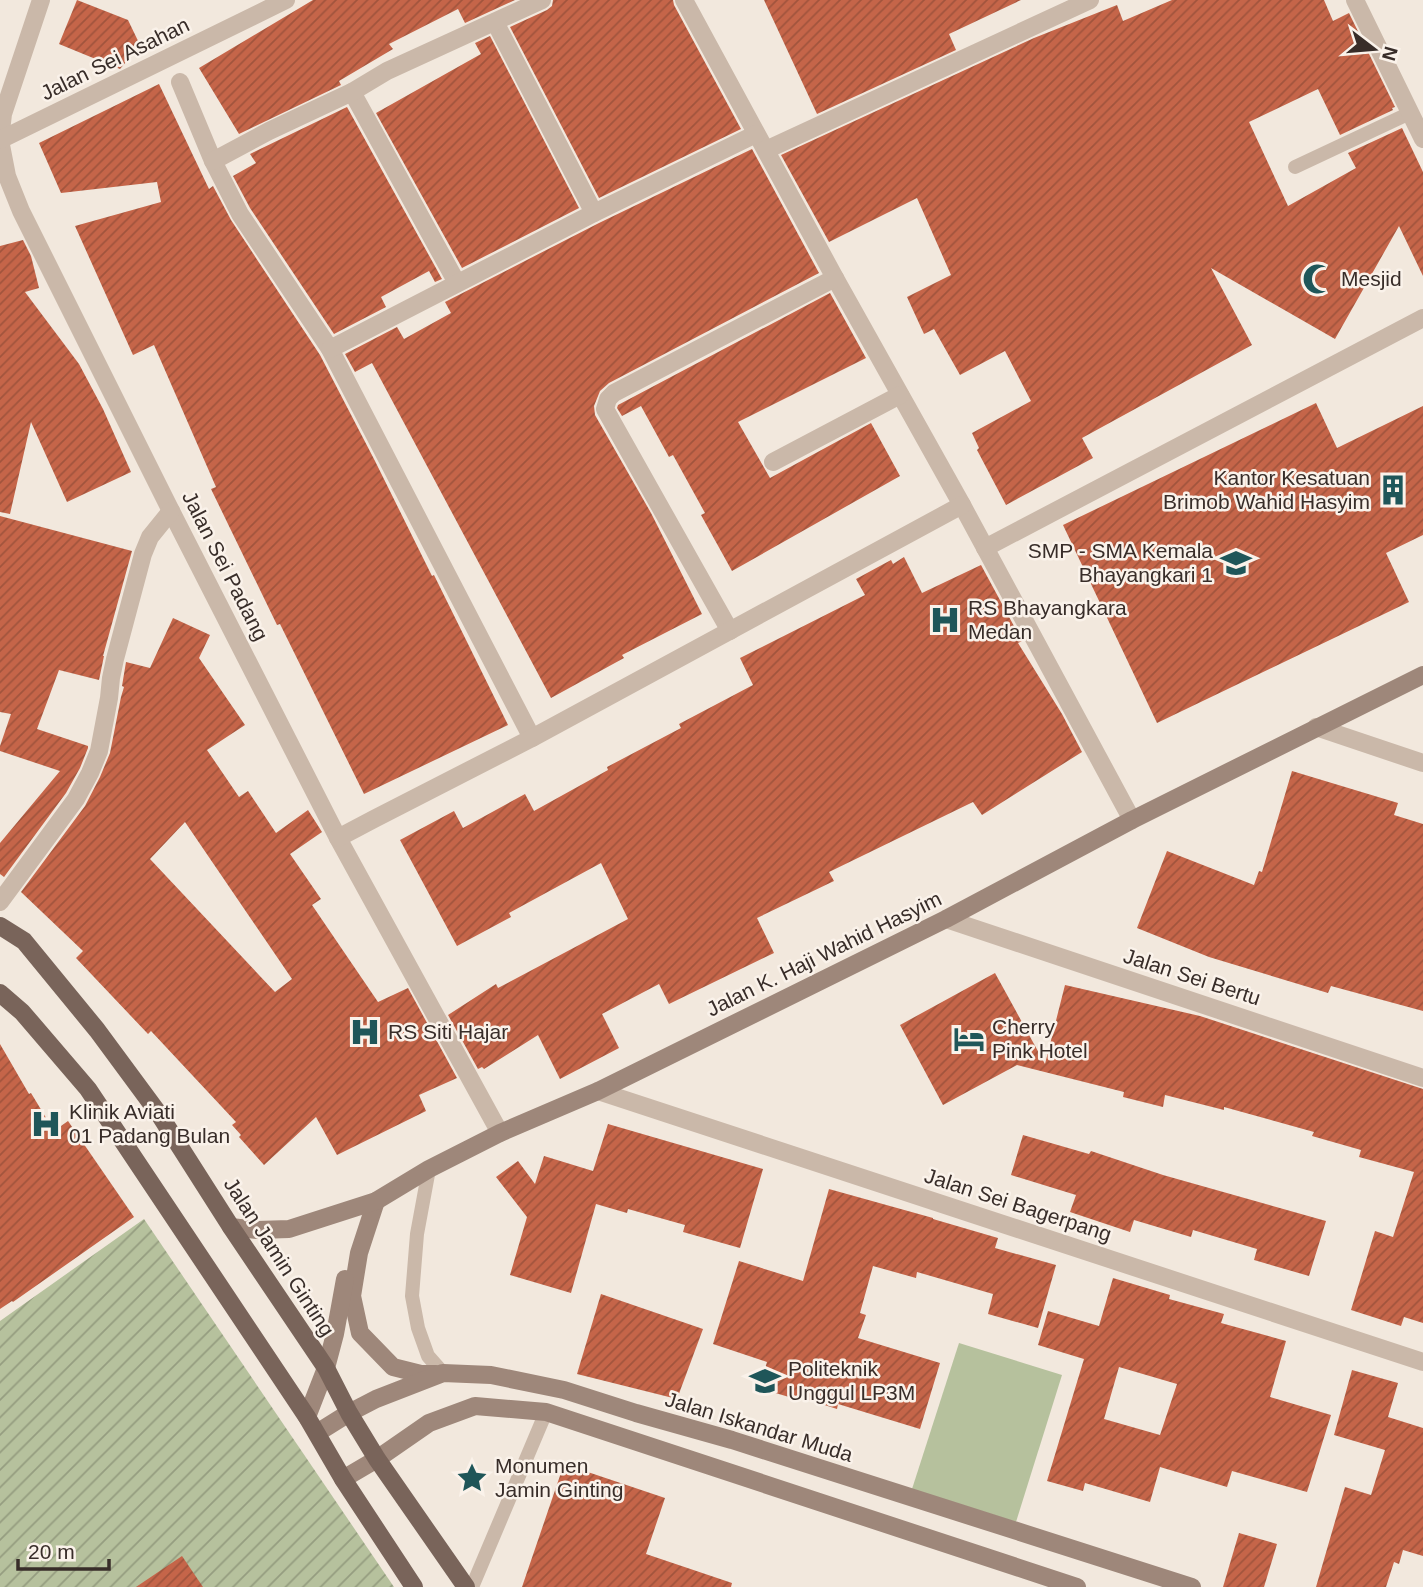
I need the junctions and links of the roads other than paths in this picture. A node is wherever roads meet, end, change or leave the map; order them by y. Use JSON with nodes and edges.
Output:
{"nodes":[{"id":1,"x":41,"y":0,"type":"edge"},
{"id":2,"x":286,"y":0,"type":"edge"},
{"id":3,"x":542,"y":0,"type":"edge"},
{"id":4,"x":684,"y":0,"type":"edge"},
{"id":5,"x":1090,"y":0,"type":"edge"},
{"id":6,"x":1356,"y":0,"type":"edge"},
{"id":7,"x":495,"y":22,"type":"junction"},
{"id":8,"x":180,"y":82,"type":"dead end"},
{"id":9,"x":352,"y":92,"type":"junction"},
{"id":10,"x":1410,"y":113,"type":"junction"},
{"id":11,"x":1423,"y":139,"type":"edge"},
{"id":12,"x":0,"y":141,"type":"edge"},
{"id":13,"x":761,"y":142,"type":"junction"},
{"id":14,"x":213,"y":161,"type":"junction"},
{"id":15,"x":1295,"y":167,"type":"dead end"},
{"id":16,"x":594,"y":213,"type":"junction"},
{"id":17,"x":835,"y":278,"type":"junction"},
{"id":18,"x":457,"y":283,"type":"junction"},
{"id":19,"x":1423,"y":318,"type":"edge"},
{"id":20,"x":330,"y":349,"type":"junction"},
{"id":21,"x":900,"y":395,"type":"junction"},
{"id":22,"x":774,"y":461,"type":"dead end"},
{"id":23,"x":962,"y":505,"type":"junction"},
{"id":24,"x":171,"y":511,"type":"junction"},
{"id":25,"x":985,"y":548,"type":"junction"},
{"id":26,"x":730,"y":631,"type":"junction"},
{"id":27,"x":1423,"y":675,"type":"edge"},
{"id":28,"x":1316,"y":727,"type":"junction"},
{"id":29,"x":532,"y":738,"type":"junction"},
{"id":30,"x":1423,"y":762,"type":"edge"},
{"id":31,"x":1132,"y":820,"type":"junction"},
{"id":32,"x":338,"y":838,"type":"junction"},
{"id":33,"x":0,"y":902,"type":"edge"},
{"id":34,"x":946,"y":919,"type":"junction"},
{"id":35,"x":0,"y":926,"type":"edge"},
{"id":36,"x":0,"y":993,"type":"edge"},
{"id":37,"x":1423,"y":1078,"type":"edge"},
{"id":38,"x":598,"y":1091,"type":"junction"},
{"id":39,"x":500,"y":1133,"type":"junction"},
{"id":40,"x":429,"y":1169,"type":"junction"},
{"id":41,"x":376,"y":1201,"type":"junction"},
{"id":42,"x":231,"y":1227,"type":"junction"},
{"id":43,"x":1423,"y":1362,"type":"edge"},
{"id":44,"x":326,"y":1368,"type":"junction"},
{"id":45,"x":443,"y":1373,"type":"junction"},
{"id":46,"x":545,"y":1412,"type":"junction"},
{"id":47,"x":349,"y":1413,"type":"junction"},
{"id":48,"x":307,"y":1417,"type":"junction"},
{"id":49,"x":317,"y":1433,"type":"junction"},
{"id":50,"x":377,"y":1459,"type":"junction"},
{"id":51,"x":343,"y":1479,"type":"junction"},
{"id":52,"x":414,"y":1587,"type":"edge"},
{"id":53,"x":466,"y":1587,"type":"edge"},
{"id":54,"x":472,"y":1587,"type":"edge"},
{"id":55,"x":1077,"y":1587,"type":"edge"},
{"id":56,"x":1192,"y":1587,"type":"edge"}],
"edges":[{"from":1,"to":12,"type":"street","name":"Jalan Sei Padang"},
{"from":2,"to":12,"type":"street","name":"Jalan Sei Asahan"},
{"from":3,"to":7,"type":"street"},
{"from":4,"to":13,"type":"street"},
{"from":5,"to":13,"type":"street"},
{"from":6,"to":10,"type":"street"},
{"from":7,"to":9,"type":"street"},
{"from":7,"to":16,"type":"street"},
{"from":8,"to":14,"type":"street"},
{"from":9,"to":14,"type":"street"},
{"from":9,"to":18,"type":"street"},
{"from":10,"to":11,"type":"street"},
{"from":10,"to":15,"type":"lane"},
{"from":12,"to":24,"type":"street","name":"Jalan Sei Padang"},
{"from":13,"to":16,"type":"street"},
{"from":13,"to":17,"type":"street"},
{"from":14,"to":20,"type":"street"},
{"from":16,"to":18,"type":"street"},
{"from":17,"to":21,"type":"street"},
{"from":17,"to":26,"type":"street"},
{"from":18,"to":20,"type":"street"},
{"from":19,"to":25,"type":"street"},
{"from":20,"to":29,"type":"street"},
{"from":21,"to":22,"type":"street"},
{"from":21,"to":23,"type":"street"},
{"from":23,"to":25,"type":"street"},
{"from":23,"to":26,"type":"street"},
{"from":24,"to":32,"type":"street","name":"Jalan Sei Padang"},
{"from":24,"to":33,"type":"street"},
{"from":25,"to":31,"type":"street"},
{"from":26,"to":29,"type":"street"},
{"from":27,"to":28,"type":"main road","name":"Jalan K. Haji Wahid Hasyim"},
{"from":28,"to":30,"type":"street"},
{"from":28,"to":31,"type":"main road","name":"Jalan K. Haji Wahid Hasyim"},
{"from":29,"to":32,"type":"street"},
{"from":31,"to":34,"type":"main road","name":"Jalan K. Haji Wahid Hasyim"},
{"from":32,"to":39,"type":"street","name":"Jalan Sei Padang"},
{"from":34,"to":37,"type":"street","name":"Jalan Sei Bertu"},
{"from":34,"to":38,"type":"main road","name":"Jalan K. Haji Wahid Hasyim"},
{"from":35,"to":42,"type":"main road","name":"Jalan Jamin Ginting"},
{"from":36,"to":48,"type":"main road"},
{"from":38,"to":39,"type":"main road","name":"Jalan K. Haji Wahid Hasyim"},
{"from":38,"to":43,"type":"street","name":"Jalan Sei Bagerpang"},
{"from":39,"to":40,"type":"main road","name":"Jalan K. Haji Wahid Hasyim"},
{"from":40,"to":41,"type":"main road","name":"Jalan K. Haji Wahid Hasyim"},
{"from":40,"to":45,"type":"lane"},
{"from":41,"to":42,"type":"main road","name":"Jalan K. Haji Wahid Hasyim"},
{"from":41,"to":44,"type":"main road"},
{"from":41,"to":45,"type":"main road"},
{"from":42,"to":44,"type":"main road","name":"Jalan Jamin Ginting"},
{"from":44,"to":47,"type":"main road","name":"Jalan Jamin Ginting"},
{"from":44,"to":48,"type":"main road"},
{"from":45,"to":47,"type":"main road","name":"Jalan Iskandar Muda"},
{"from":45,"to":56,"type":"main road","name":"Jalan Iskandar Muda"},
{"from":46,"to":50,"type":"main road"},
{"from":46,"to":54,"type":"lane"},
{"from":46,"to":55,"type":"main road"},
{"from":47,"to":49,"type":"main road","name":"Jalan Iskandar Muda"},
{"from":47,"to":50,"type":"main road","name":"Jalan Jamin Ginting"},
{"from":48,"to":49,"type":"main road"},
{"from":49,"to":51,"type":"main road"},
{"from":50,"to":51,"type":"main road"},
{"from":50,"to":53,"type":"main road","name":"Jalan Jamin Ginting"},
{"from":51,"to":52,"type":"main road"}]}
